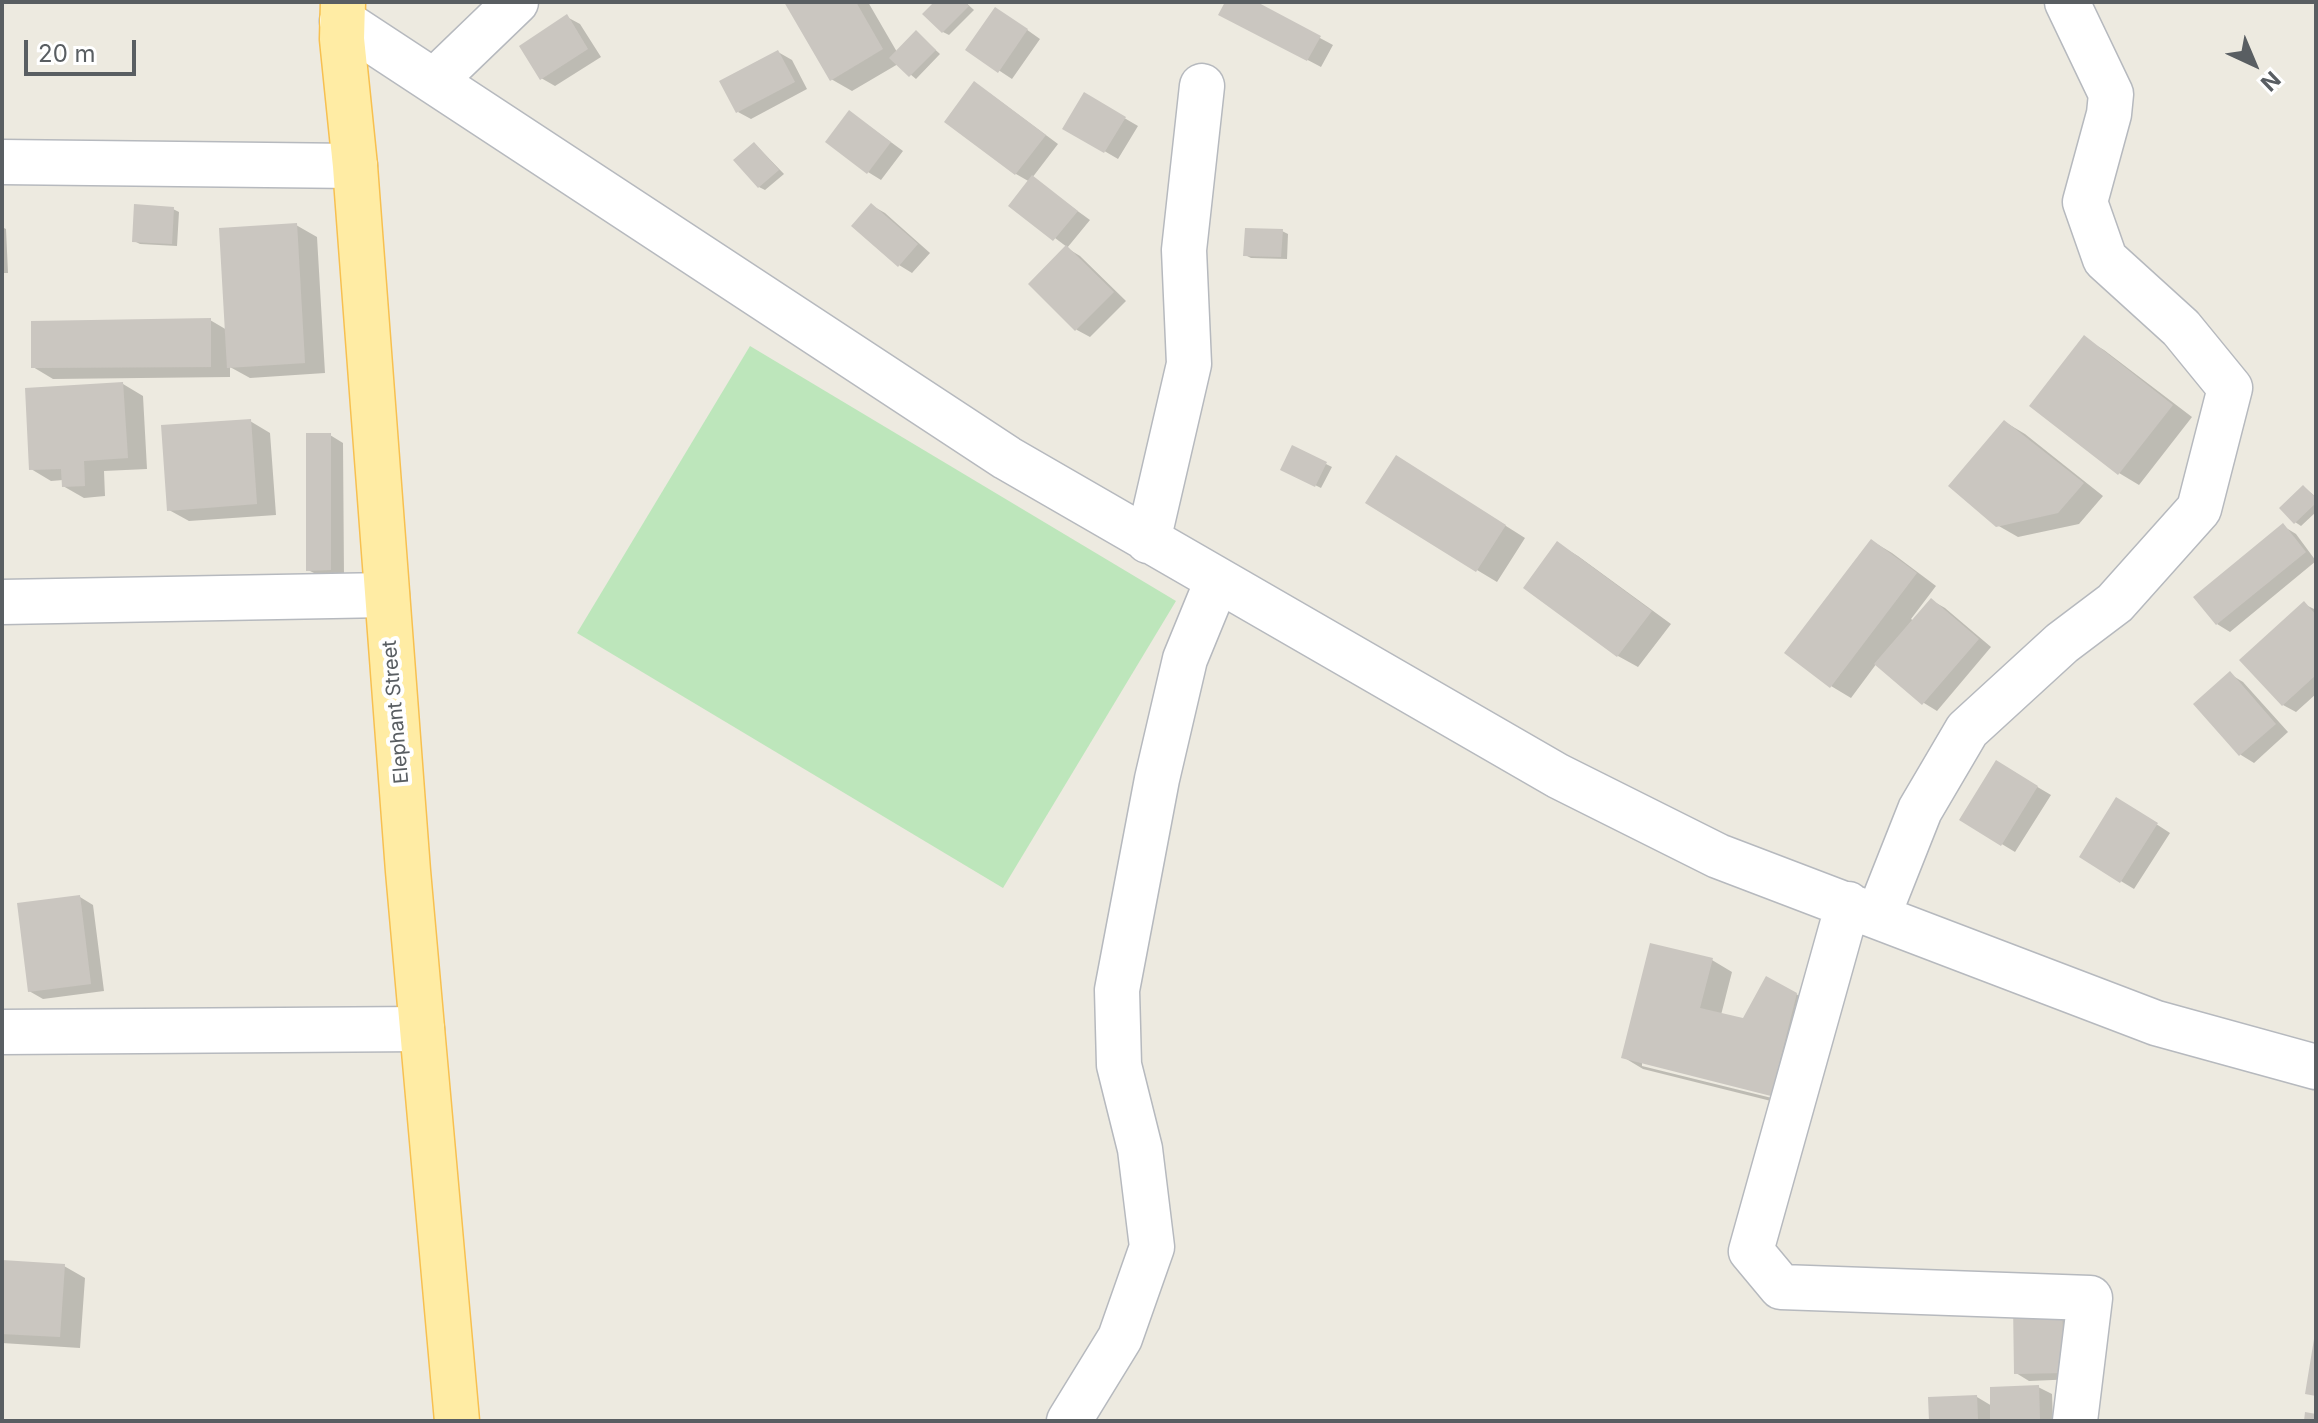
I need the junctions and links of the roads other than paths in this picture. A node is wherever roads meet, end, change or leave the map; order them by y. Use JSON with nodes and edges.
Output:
{"nodes":[{"id":1,"x":516,"y":2,"type":"edge"},
{"id":2,"x":2067,"y":2,"type":"edge"},
{"id":3,"x":343,"y":11,"type":"edge"},
{"id":4,"x":434,"y":81,"type":"junction"},
{"id":5,"x":1202,"y":86,"type":"dead end"},
{"id":6,"x":2,"y":162,"type":"edge"},
{"id":7,"x":355,"y":166,"type":"junction"},
{"id":8,"x":1148,"y":541,"type":"junction"},
{"id":9,"x":1217,"y":581,"type":"junction"},
{"id":10,"x":387,"y":595,"type":"junction"},
{"id":11,"x":2,"y":602,"type":"edge"},
{"id":12,"x":1863,"y":910,"type":"junction"},
{"id":13,"x":422,"y":1029,"type":"junction"},
{"id":14,"x":2,"y":1032,"type":"edge"},
{"id":15,"x":2316,"y":1067,"type":"edge"},
{"id":16,"x":457,"y":1421,"type":"edge"},
{"id":17,"x":1069,"y":1421,"type":"edge"},
{"id":18,"x":2075,"y":1421,"type":"edge"}],
"edges":[{"from":1,"to":4,"type":"street"},
{"from":2,"to":12,"type":"street"},
{"from":3,"to":4,"type":"street"},
{"from":3,"to":7,"type":"main road","name":"Elephant Street"},
{"from":4,"to":8,"type":"street"},
{"from":5,"to":8,"type":"street"},
{"from":6,"to":7,"type":"street"},
{"from":7,"to":10,"type":"main road","name":"Elephant Street"},
{"from":8,"to":9,"type":"street"},
{"from":9,"to":12,"type":"street"},
{"from":9,"to":17,"type":"street"},
{"from":10,"to":11,"type":"street"},
{"from":10,"to":13,"type":"main road","name":"Elephant Street"},
{"from":12,"to":15,"type":"street"},
{"from":12,"to":18,"type":"street"},
{"from":13,"to":14,"type":"street"},
{"from":13,"to":16,"type":"main road","name":"Elephant Street"}]}
